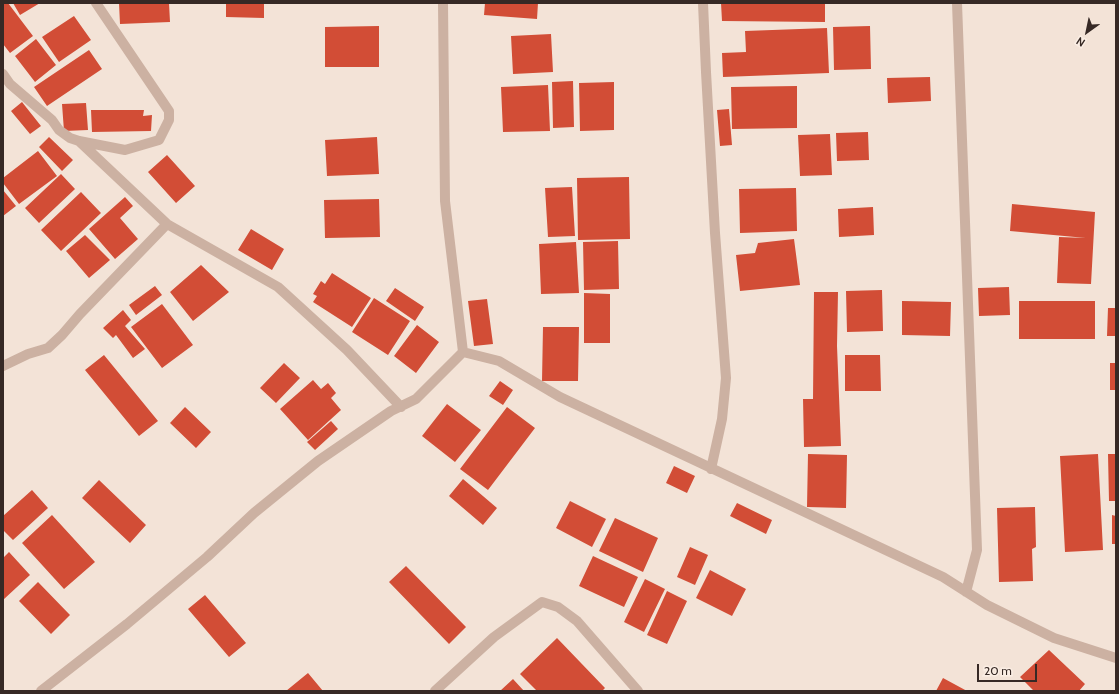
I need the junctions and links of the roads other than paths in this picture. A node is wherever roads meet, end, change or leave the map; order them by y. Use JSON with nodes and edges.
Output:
{"nodes":[{"id":1,"x":96,"y":3,"type":"edge"},
{"id":2,"x":443,"y":3,"type":"edge"},
{"id":3,"x":703,"y":3,"type":"edge"},
{"id":4,"x":958,"y":3,"type":"edge"},
{"id":5,"x":3,"y":74,"type":"edge"},
{"id":6,"x":79,"y":141,"type":"junction"},
{"id":7,"x":167,"y":224,"type":"junction"},
{"id":8,"x":463,"y":352,"type":"junction"},
{"id":9,"x":3,"y":366,"type":"edge"},
{"id":10,"x":401,"y":407,"type":"junction"},
{"id":11,"x":711,"y":469,"type":"junction"},
{"id":12,"x":966,"y":592,"type":"junction"},
{"id":13,"x":1116,"y":658,"type":"edge"},
{"id":14,"x":41,"y":691,"type":"edge"},
{"id":15,"x":435,"y":691,"type":"edge"},
{"id":16,"x":638,"y":691,"type":"edge"}],
"edges":[{"from":1,"to":6,"type":"street"},
{"from":2,"to":8,"type":"street"},
{"from":3,"to":11,"type":"street"},
{"from":4,"to":12,"type":"street"},
{"from":5,"to":6,"type":"street"},
{"from":6,"to":7,"type":"street"},
{"from":7,"to":9,"type":"street"},
{"from":7,"to":10,"type":"street"},
{"from":8,"to":10,"type":"street"},
{"from":8,"to":11,"type":"street"},
{"from":10,"to":14,"type":"street"},
{"from":11,"to":12,"type":"street"},
{"from":12,"to":13,"type":"street"},
{"from":15,"to":16,"type":"street"}]}
